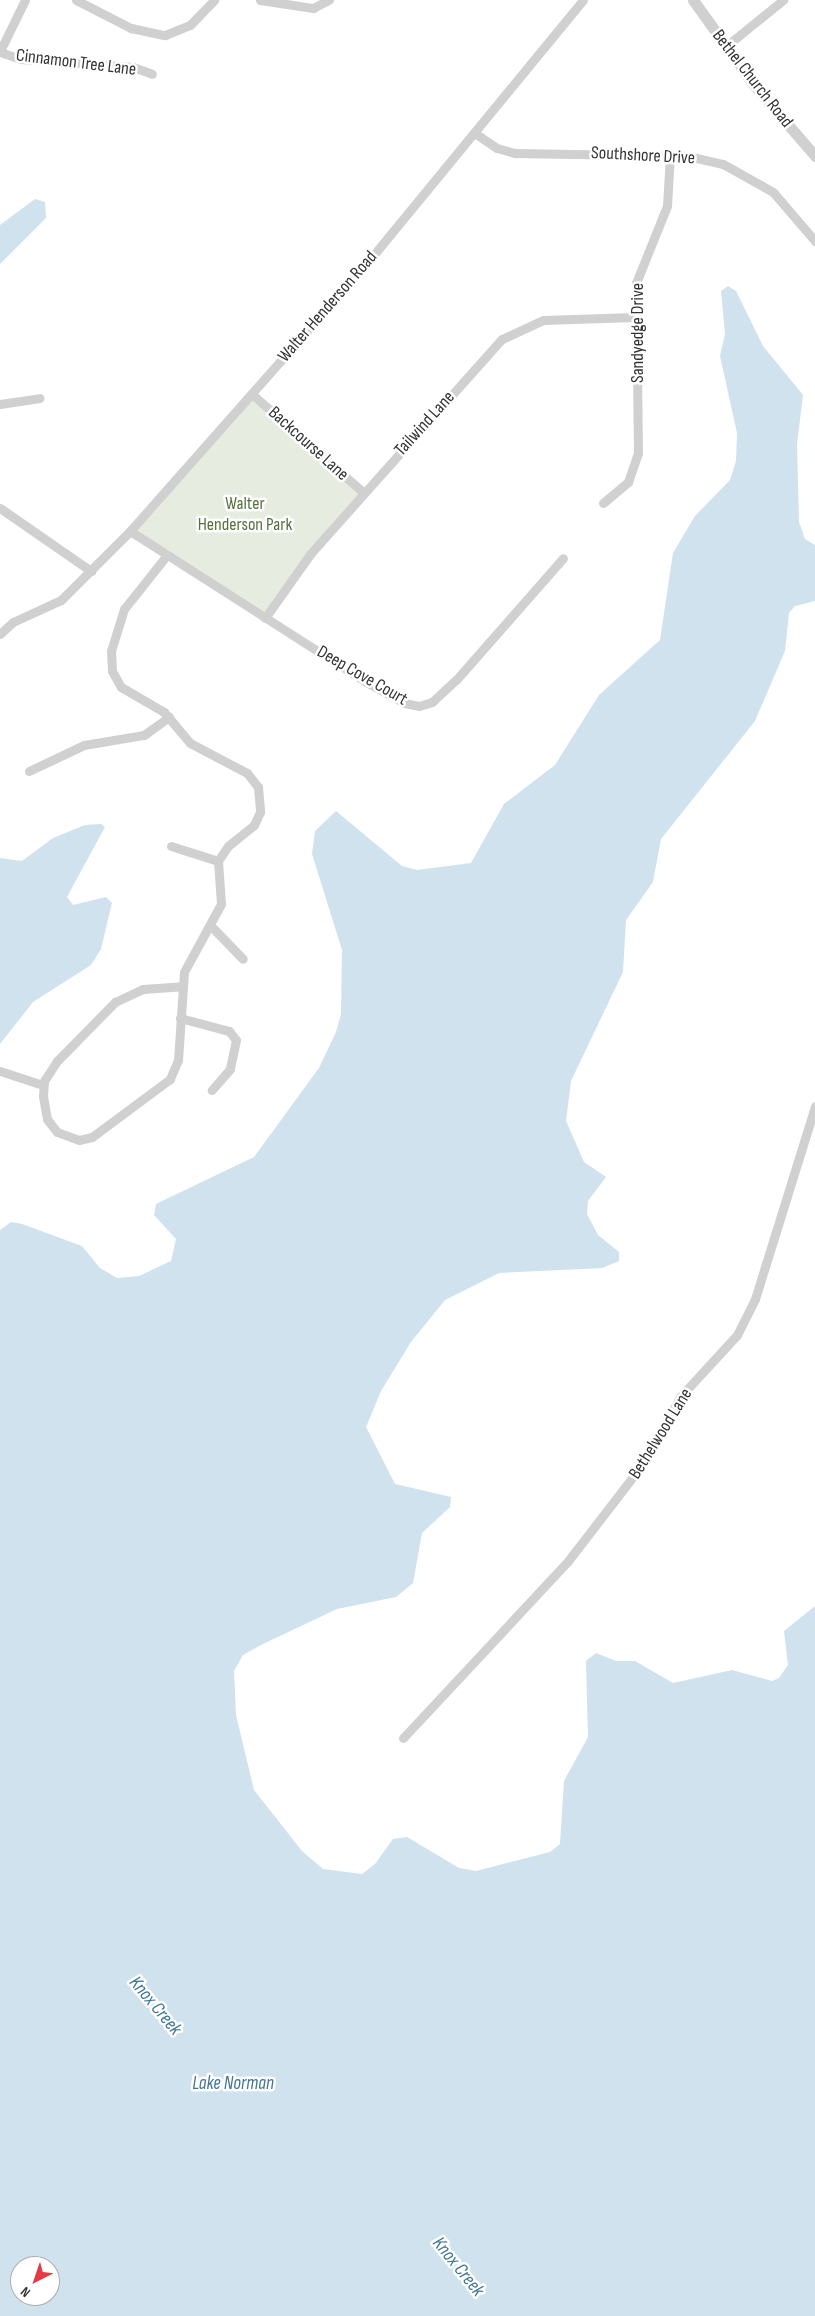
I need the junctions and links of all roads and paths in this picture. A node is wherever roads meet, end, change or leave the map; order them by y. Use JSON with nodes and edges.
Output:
{"nodes":[{"id":1,"x":25,"y":0,"type":"edge"},
{"id":2,"x":76,"y":0,"type":"edge"},
{"id":3,"x":214,"y":0,"type":"edge"},
{"id":4,"x":260,"y":0,"type":"edge"},
{"id":5,"x":329,"y":0,"type":"edge"},
{"id":6,"x":583,"y":0,"type":"edge"},
{"id":7,"x":693,"y":0,"type":"edge"},
{"id":8,"x":783,"y":0,"type":"edge"},
{"id":9,"x":725,"y":47,"type":"junction"},
{"id":10,"x":0,"y":52,"type":"edge"},
{"id":11,"x":152,"y":74,"type":"dead end"},
{"id":12,"x":476,"y":134,"type":"junction"},
{"id":13,"x":670,"y":156,"type":"junction"},
{"id":14,"x":815,"y":156,"type":"edge"},
{"id":15,"x":815,"y":241,"type":"edge"},
{"id":16,"x":635,"y":317,"type":"junction"},
{"id":17,"x":252,"y":394,"type":"junction"},
{"id":18,"x":40,"y":398,"type":"dead end"},
{"id":19,"x":0,"y":404,"type":"edge"},
{"id":20,"x":364,"y":493,"type":"junction"},
{"id":21,"x":603,"y":502,"type":"dead end"},
{"id":22,"x":0,"y":508,"type":"edge"},
{"id":23,"x":130,"y":531,"type":"junction"},
{"id":24,"x":167,"y":555,"type":"junction"},
{"id":25,"x":563,"y":558,"type":"dead end"},
{"id":26,"x":91,"y":570,"type":"junction"},
{"id":27,"x":265,"y":618,"type":"junction"},
{"id":28,"x":0,"y":634,"type":"edge"},
{"id":29,"x":169,"y":718,"type":"junction"},
{"id":30,"x":29,"y":771,"type":"dead end"},
{"id":31,"x":171,"y":846,"type":"dead end"},
{"id":32,"x":218,"y":862,"type":"junction"},
{"id":33,"x":210,"y":925,"type":"junction"},
{"id":34,"x":243,"y":959,"type":"dead end"},
{"id":35,"x":182,"y":986,"type":"junction"},
{"id":36,"x":180,"y":1018,"type":"junction"},
{"id":37,"x":0,"y":1071,"type":"edge"},
{"id":38,"x":43,"y":1085,"type":"junction"},
{"id":39,"x":212,"y":1090,"type":"dead end"},
{"id":40,"x":815,"y":1106,"type":"edge"},
{"id":41,"x":403,"y":1738,"type":"dead end"}],
"edges":[{"from":1,"to":10,"type":"street"},
{"from":2,"to":3,"type":"street"},
{"from":4,"to":5,"type":"street"},
{"from":6,"to":12,"type":"street","name":"Walter Henderson Road"},
{"from":7,"to":9,"type":"street","name":"Bethel Church Road"},
{"from":8,"to":9,"type":"street"},
{"from":9,"to":14,"type":"street","name":"Bethel Church Road"},
{"from":10,"to":11,"type":"street","name":"Cinnamon Tree Lane"},
{"from":12,"to":13,"type":"street","name":"Southshore Drive"},
{"from":12,"to":17,"type":"street","name":"Walter Henderson Road"},
{"from":13,"to":15,"type":"street","name":"Southshore Drive"},
{"from":13,"to":16,"type":"street","name":"Sandyedge Drive"},
{"from":16,"to":20,"type":"street","name":"Tailwind Lane"},
{"from":16,"to":21,"type":"street","name":"Sandyedge Drive"},
{"from":17,"to":20,"type":"street","name":"Backcourse Lane"},
{"from":17,"to":23,"type":"street","name":"Walter Henderson Road"},
{"from":18,"to":19,"type":"street"},
{"from":20,"to":27,"type":"street","name":"Tailwind Lane"},
{"from":22,"to":26,"type":"street"},
{"from":23,"to":24,"type":"street","name":"Deep Cove Court"},
{"from":23,"to":26,"type":"street","name":"Walter Henderson Road"},
{"from":24,"to":27,"type":"street","name":"Deep Cove Court"},
{"from":24,"to":29,"type":"street"},
{"from":25,"to":27,"type":"street","name":"Deep Cove Court"},
{"from":26,"to":28,"type":"street","name":"Walter Henderson Road"},
{"from":29,"to":30,"type":"street"},
{"from":29,"to":32,"type":"street"},
{"from":31,"to":32,"type":"street"},
{"from":32,"to":33,"type":"street"},
{"from":33,"to":34,"type":"street"},
{"from":33,"to":35,"type":"street"},
{"from":35,"to":36,"type":"street"},
{"from":35,"to":38,"type":"street"},
{"from":36,"to":38,"type":"street"},
{"from":36,"to":39,"type":"street"},
{"from":37,"to":38,"type":"street"},
{"from":40,"to":41,"type":"street","name":"Bethelwood Lane"}]}
